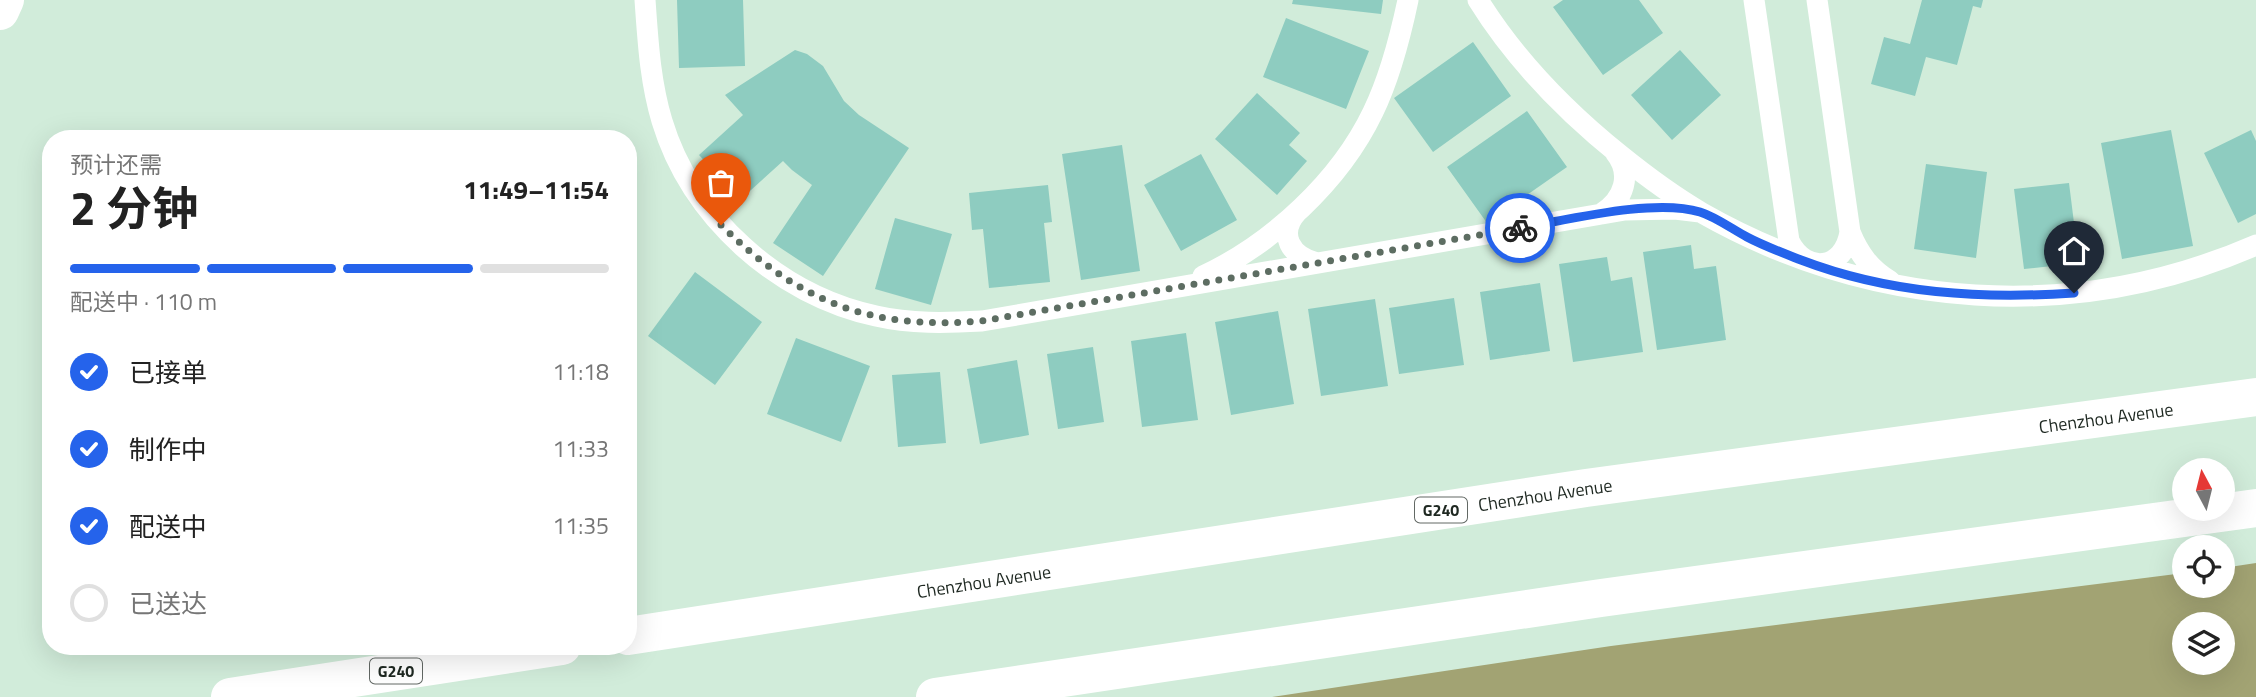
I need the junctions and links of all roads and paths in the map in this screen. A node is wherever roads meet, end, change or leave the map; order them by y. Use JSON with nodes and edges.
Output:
{"nodes":[{"id":1,"x":5,"y":0,"type":"edge"},
{"id":2,"x":645,"y":0,"type":"edge"},
{"id":3,"x":1408,"y":0,"type":"edge"},
{"id":4,"x":1417,"y":0,"type":"edge"},
{"id":5,"x":1478,"y":0,"type":"edge"},
{"id":6,"x":1754,"y":0,"type":"edge"},
{"id":7,"x":1817,"y":0,"type":"edge"},
{"id":8,"x":0,"y":11,"type":"edge"},
{"id":9,"x":1403,"y":25,"type":"junction"},
{"id":10,"x":1608,"y":146,"type":"junction"},
{"id":11,"x":1299,"y":211,"type":"junction"},
{"id":12,"x":1700,"y":212,"type":"junction"},
{"id":13,"x":1601,"y":214,"type":"junction"},
{"id":14,"x":1785,"y":215,"type":"junction"},
{"id":15,"x":1850,"y":232,"type":"junction"},
{"id":16,"x":1750,"y":238,"type":"junction"},
{"id":17,"x":2256,"y":245,"type":"edge"},
{"id":18,"x":1317,"y":263,"type":"junction"},
{"id":19,"x":1813,"y":264,"type":"junction"},
{"id":20,"x":1179,"y":287,"type":"junction"},
{"id":21,"x":1912,"y":289,"type":"junction"},
{"id":22,"x":2256,"y":397,"type":"edge"},
{"id":23,"x":2256,"y":509,"type":"edge"},
{"id":24,"x":637,"y":635,"type":"edge"},
{"id":25,"x":503,"y":655,"type":"edge"},
{"id":26,"x":230,"y":697,"type":"edge"},
{"id":27,"x":935,"y":697,"type":"edge"}],
"edges":[{"from":1,"to":8,"type":"main road"},
{"from":2,"to":20,"type":"lane"},
{"from":3,"to":9,"type":"lane"},
{"from":4,"to":9,"type":"lane"},
{"from":5,"to":10,"type":"lane"},
{"from":6,"to":14,"type":"lane"},
{"from":7,"to":15,"type":"lane"},
{"from":9,"to":11,"type":"lane"},
{"from":10,"to":12,"type":"lane"},
{"from":10,"to":13,"type":"lane"},
{"from":11,"to":18,"type":"lane"},
{"from":11,"to":20,"type":"lane"},
{"from":12,"to":13,"type":"lane"},
{"from":12,"to":16,"type":"lane"},
{"from":13,"to":18,"type":"lane"},
{"from":14,"to":16,"type":"lane"},
{"from":14,"to":19,"type":"lane"},
{"from":15,"to":19,"type":"lane"},
{"from":15,"to":21,"type":"lane"},
{"from":16,"to":19,"type":"lane"},
{"from":17,"to":21,"type":"lane"},
{"from":18,"to":20,"type":"lane"},
{"from":19,"to":21,"type":"lane"},
{"from":22,"to":24,"type":"main road","name":"Chenzhou Avenue","number":"G240"},
{"from":23,"to":27,"type":"main road"},
{"from":25,"to":26,"type":"main road","number":"G240"}]}
